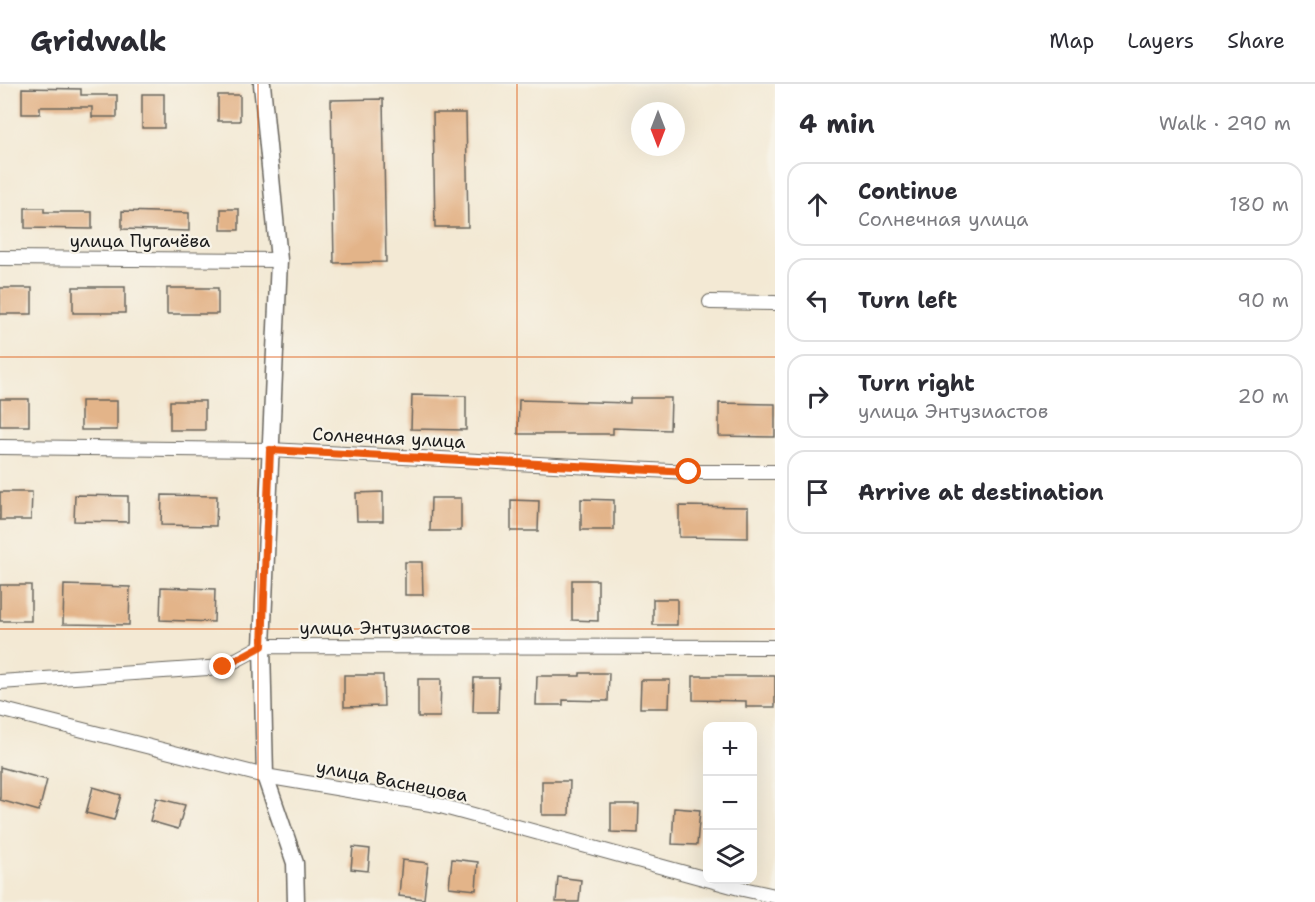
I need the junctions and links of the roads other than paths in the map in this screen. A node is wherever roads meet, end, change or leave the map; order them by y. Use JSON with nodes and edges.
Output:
{"nodes":[{"id":1,"x":262,"y":84,"type":"edge"},
{"id":2,"x":0,"y":258,"type":"edge"},
{"id":3,"x":279,"y":260,"type":"junction"},
{"id":4,"x":710,"y":302,"type":"dead end"},
{"id":5,"x":775,"y":303,"type":"edge"},
{"id":6,"x":0,"y":447,"type":"edge"},
{"id":7,"x":270,"y":450,"type":"junction"},
{"id":8,"x":775,"y":472,"type":"edge"},
{"id":9,"x":262,"y":646,"type":"junction"},
{"id":10,"x":775,"y":647,"type":"edge"},
{"id":11,"x":0,"y":682,"type":"edge"},
{"id":12,"x":0,"y":709,"type":"edge"},
{"id":13,"x":265,"y":776,"type":"junction"},
{"id":14,"x":775,"y":896,"type":"edge"},
{"id":15,"x":296,"y":902,"type":"edge"}],
"edges":[{"from":1,"to":3,"type":"street"},
{"from":2,"to":3,"type":"street","name":"улица Пугачёва"},
{"from":3,"to":7,"type":"street"},
{"from":4,"to":5,"type":"street"},
{"from":6,"to":7,"type":"street","name":"Солнечная улица"},
{"from":7,"to":8,"type":"street","name":"Солнечная улица"},
{"from":7,"to":9,"type":"street"},
{"from":9,"to":10,"type":"street","name":"улица Энтузиастов"},
{"from":9,"to":11,"type":"street","name":"улица Энтузиастов"},
{"from":9,"to":13,"type":"street"},
{"from":12,"to":13,"type":"street","name":"улица Васнецова"},
{"from":13,"to":14,"type":"street","name":"улица Васнецова"},
{"from":13,"to":15,"type":"street"}]}
